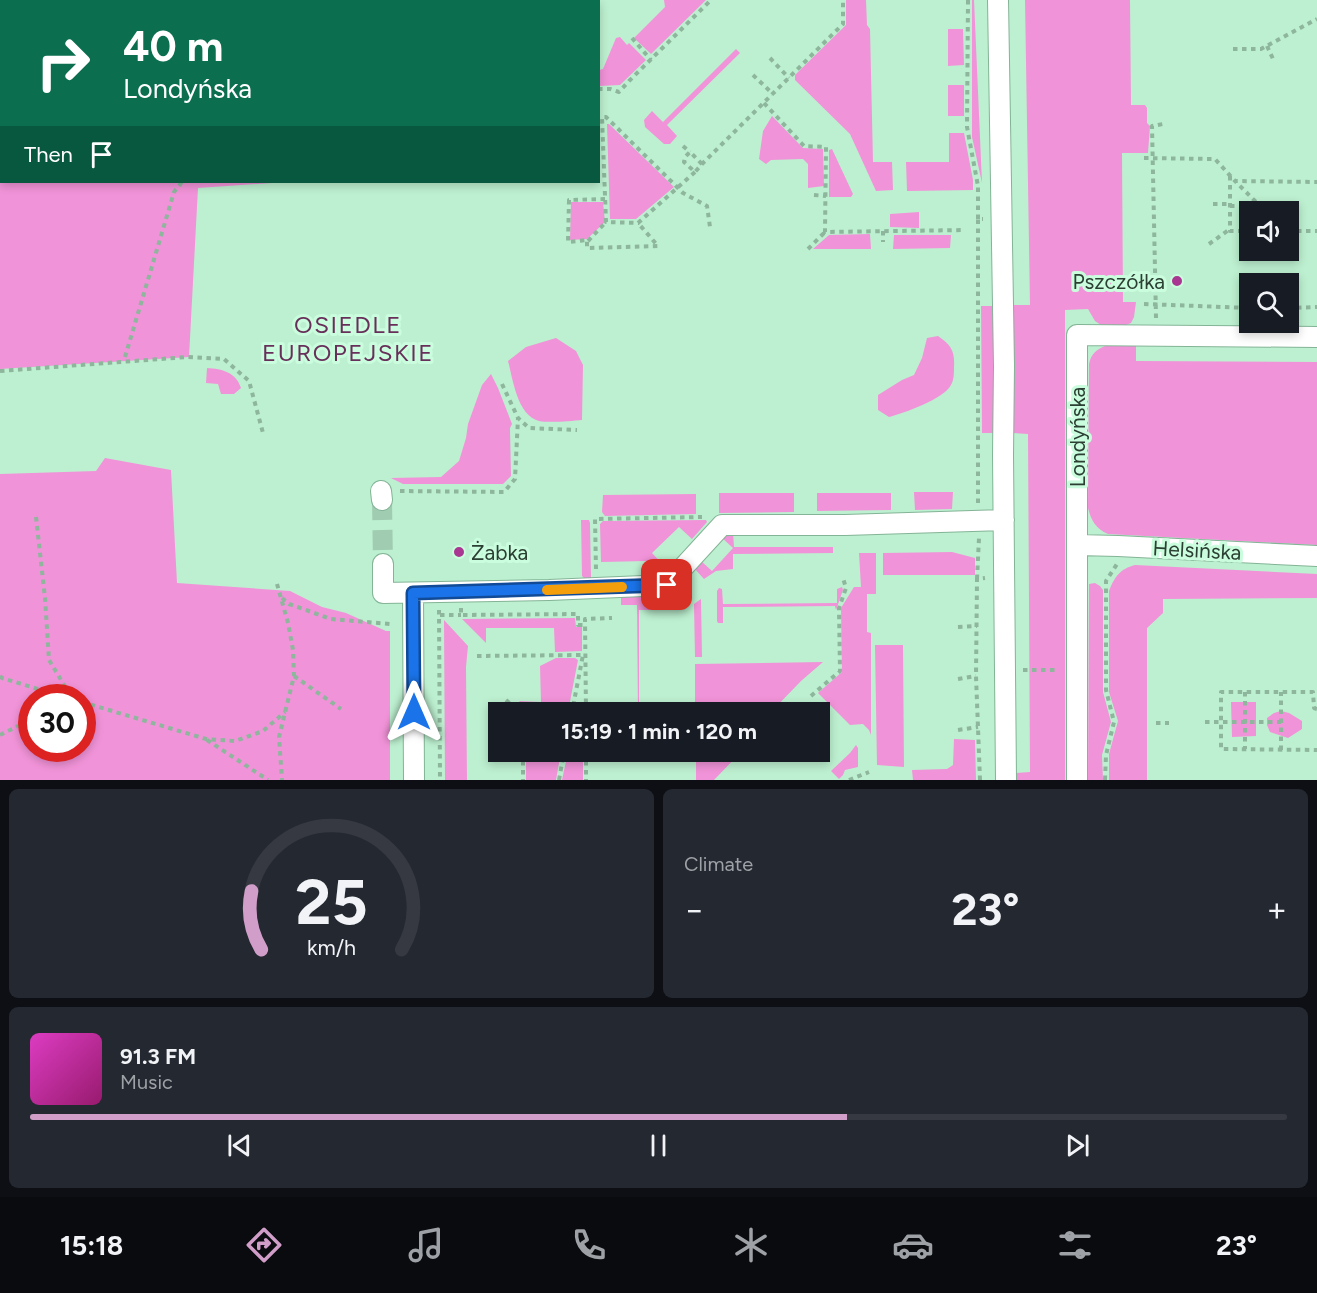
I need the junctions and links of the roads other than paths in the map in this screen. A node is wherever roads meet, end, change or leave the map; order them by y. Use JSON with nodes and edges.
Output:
{"nodes":[{"id":1,"x":998,"y":0,"type":"edge"},
{"id":2,"x":1317,"y":337,"type":"edge"},
{"id":3,"x":1004,"y":520,"type":"junction"},
{"id":4,"x":1077,"y":545,"type":"junction"},
{"id":5,"x":1317,"y":556,"type":"edge"},
{"id":6,"x":383,"y":564,"type":"tunnel mouth"},
{"id":7,"x":413,"y":593,"type":"junction"},
{"id":8,"x":414,"y":780,"type":"edge"},
{"id":9,"x":1006,"y":780,"type":"edge"},
{"id":10,"x":1077,"y":780,"type":"edge"}],
"edges":[{"from":1,"to":3,"type":"street"},
{"from":2,"to":4,"type":"street","name":"Londyńska"},
{"from":3,"to":7,"type":"street"},
{"from":3,"to":9,"type":"street"},
{"from":4,"to":5,"type":"street","name":"Helsińska"},
{"from":4,"to":10,"type":"street","name":"Londyńska"},
{"from":6,"to":7,"type":"street"},
{"from":7,"to":8,"type":"street"}]}
